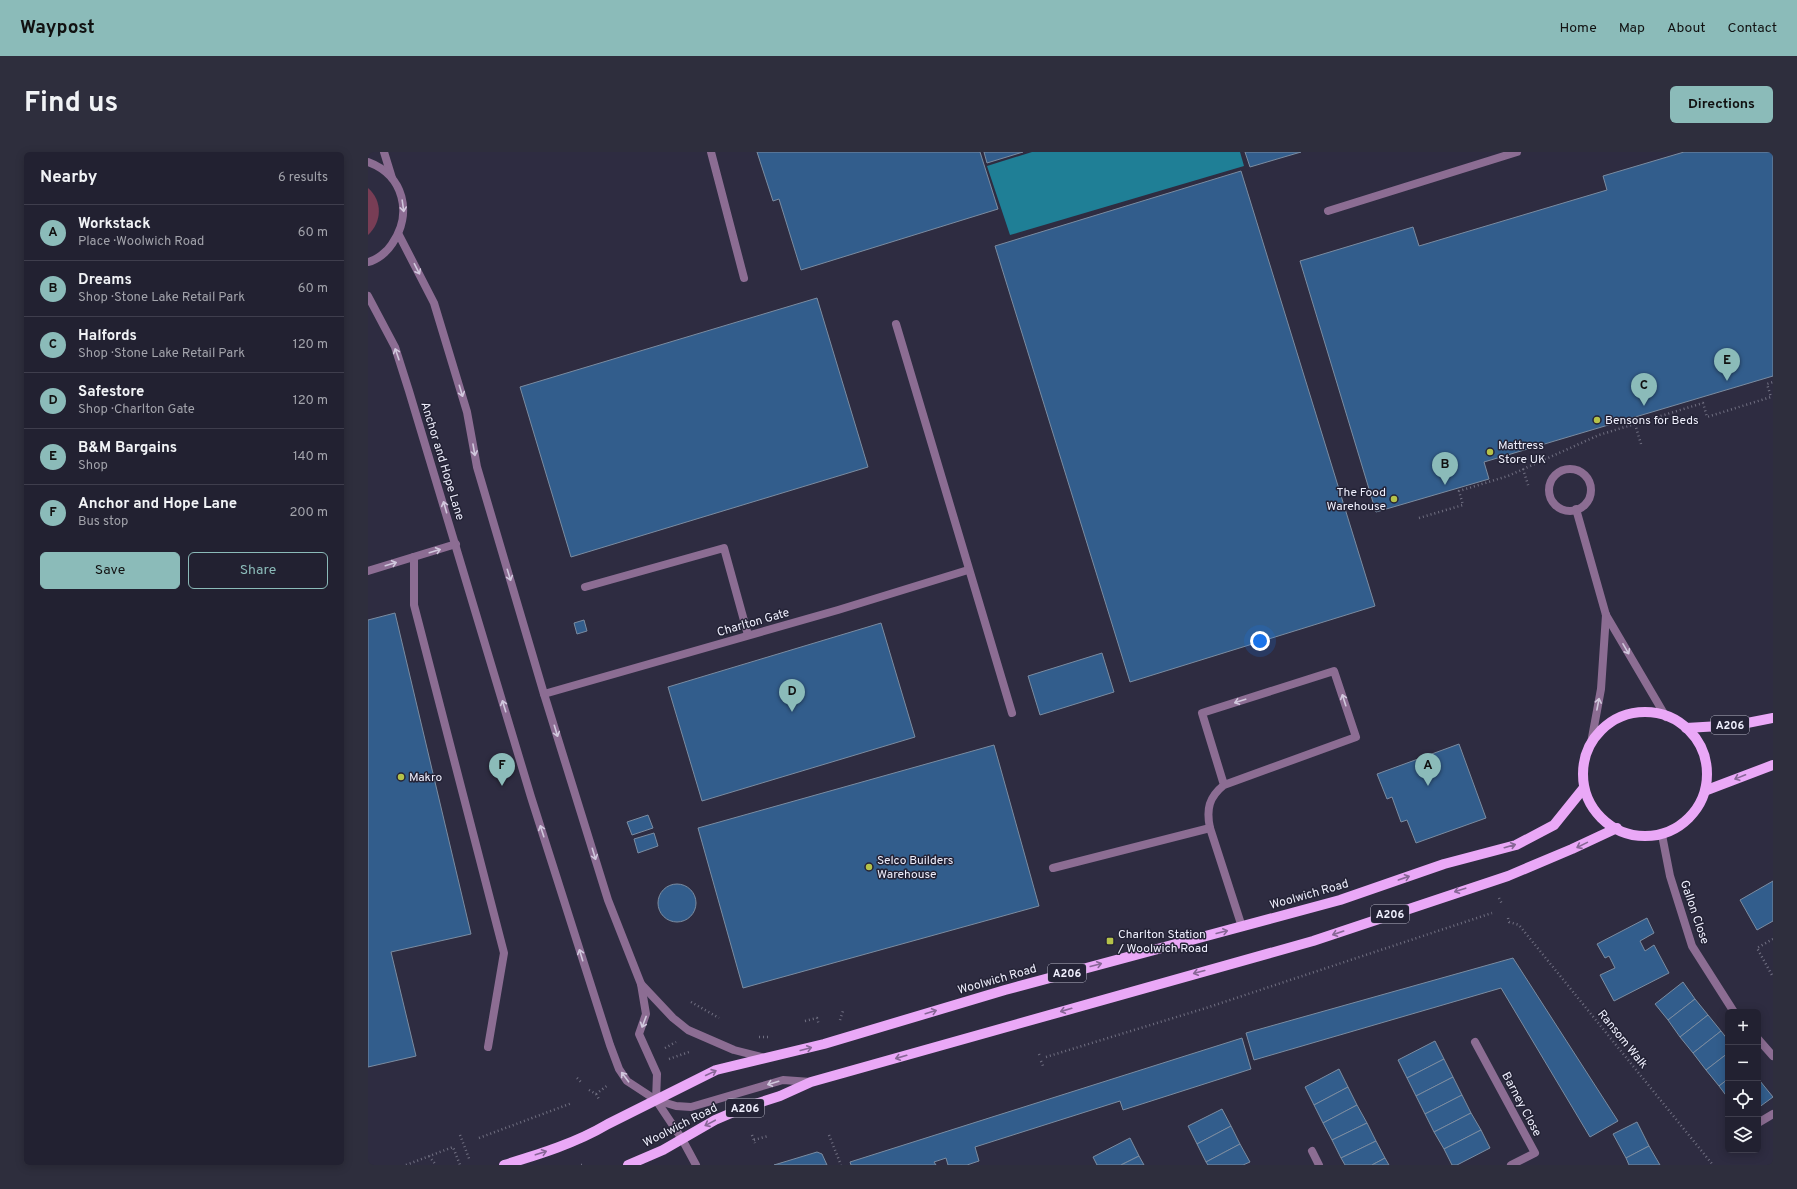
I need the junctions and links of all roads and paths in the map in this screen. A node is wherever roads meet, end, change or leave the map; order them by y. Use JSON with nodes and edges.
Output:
{"nodes":[{"id":1,"x":384,"y":152,"type":"edge"},
{"id":2,"x":711,"y":152,"type":"edge"},
{"id":3,"x":1518,"y":152,"type":"edge"},
{"id":4,"x":368,"y":162,"type":"edge"},
{"id":5,"x":392,"y":178,"type":"junction"},
{"id":6,"x":1328,"y":210,"type":"dead end"},
{"id":7,"x":399,"y":235,"type":"junction"},
{"id":8,"x":368,"y":262,"type":"edge"},
{"id":9,"x":744,"y":278,"type":"dead end"},
{"id":10,"x":368,"y":296,"type":"edge"},
{"id":11,"x":896,"y":324,"type":"dead end"},
{"id":12,"x":1773,"y":382,"type":"edge"},
{"id":13,"x":1635,"y":424,"type":"junction"},
{"id":14,"x":1641,"y":444,"type":"dead end"},
{"id":15,"x":1523,"y":469,"type":"junction"},
{"id":16,"x":1529,"y":488,"type":"dead end"},
{"id":17,"x":1576,"y":509,"type":"junction"},
{"id":18,"x":1419,"y":518,"type":"dead end"},
{"id":19,"x":456,"y":544,"type":"junction"},
{"id":20,"x":414,"y":557,"type":"junction"},
{"id":21,"x":968,"y":570,"type":"junction"},
{"id":22,"x":368,"y":571,"type":"edge"},
{"id":23,"x":585,"y":587,"type":"dead end"},
{"id":24,"x":1606,"y":615,"type":"junction"},
{"id":25,"x":748,"y":635,"type":"junction"},
{"id":26,"x":544,"y":694,"type":"junction"},
{"id":27,"x":1012,"y":714,"type":"dead end"},
{"id":28,"x":1666,"y":717,"type":"junction"},
{"id":29,"x":1773,"y":718,"type":"edge"},
{"id":30,"x":1686,"y":728,"type":"junction"},
{"id":31,"x":1591,"y":743,"type":"junction"},
{"id":32,"x":1773,"y":765,"type":"edge"},
{"id":33,"x":1224,"y":785,"type":"junction"},
{"id":34,"x":1583,"y":788,"type":"junction"},
{"id":35,"x":1707,"y":790,"type":"junction"},
{"id":36,"x":1210,"y":828,"type":"junction"},
{"id":37,"x":1617,"y":828,"type":"junction"},
{"id":38,"x":1662,"y":835,"type":"junction"},
{"id":39,"x":1053,"y":868,"type":"dead end"},
{"id":40,"x":1492,"y":913,"type":"dead end"},
{"id":41,"x":1508,"y":918,"type":"dead end"},
{"id":42,"x":1242,"y":927,"type":"junction"},
{"id":43,"x":1773,"y":939,"type":"edge"},
{"id":44,"x":1773,"y":977,"type":"edge"},
{"id":45,"x":641,"y":984,"type":"junction"},
{"id":46,"x":691,"y":1002,"type":"dead end"},
{"id":47,"x":1732,"y":1009,"type":"edge"},
{"id":48,"x":844,"y":1012,"type":"dead end"},
{"id":49,"x":719,"y":1018,"type":"dead end"},
{"id":50,"x":805,"y":1021,"type":"dead end"},
{"id":51,"x":819,"y":1025,"type":"dead end"},
{"id":52,"x":838,"y":1025,"type":"dead end"},
{"id":53,"x":754,"y":1036,"type":"dead end"},
{"id":54,"x":774,"y":1037,"type":"dead end"},
{"id":55,"x":677,"y":1042,"type":"dead end"},
{"id":56,"x":1476,"y":1042,"type":"dead end"},
{"id":57,"x":1761,"y":1042,"type":"edge"},
{"id":58,"x":488,"y":1047,"type":"dead end"},
{"id":59,"x":663,"y":1049,"type":"dead end"},
{"id":60,"x":689,"y":1052,"type":"dead end"},
{"id":61,"x":1773,"y":1056,"type":"edge"},
{"id":62,"x":1046,"y":1057,"type":"dead end"},
{"id":63,"x":668,"y":1059,"type":"dead end"},
{"id":64,"x":768,"y":1059,"type":"junction"},
{"id":65,"x":1041,"y":1061,"type":"dead end"},
{"id":66,"x":1043,"y":1066,"type":"dead end"},
{"id":67,"x":577,"y":1078,"type":"dead end"},
{"id":68,"x":811,"y":1082,"type":"junction"},
{"id":69,"x":582,"y":1083,"type":"dead end"},
{"id":70,"x":608,"y":1085,"type":"dead end"},
{"id":71,"x":590,"y":1090,"type":"dead end"},
{"id":72,"x":596,"y":1094,"type":"junction"},
{"id":73,"x":599,"y":1099,"type":"dead end"},
{"id":74,"x":656,"y":1100,"type":"junction"},
{"id":75,"x":572,"y":1103,"type":"dead end"},
{"id":76,"x":1773,"y":1114,"type":"edge"},
{"id":77,"x":1761,"y":1121,"type":"edge"},
{"id":78,"x":460,"y":1134,"type":"dead end"},
{"id":79,"x":752,"y":1135,"type":"dead end"},
{"id":80,"x":829,"y":1135,"type":"dead end"},
{"id":81,"x":768,"y":1136,"type":"dead end"},
{"id":82,"x":479,"y":1138,"type":"dead end"},
{"id":83,"x":682,"y":1139,"type":"junction"},
{"id":84,"x":1312,"y":1151,"type":"dead end"},
{"id":85,"x":429,"y":1156,"type":"junction"},
{"id":86,"x":470,"y":1161,"type":"dead end"},
{"id":87,"x":406,"y":1165,"type":"edge"},
{"id":88,"x":436,"y":1165,"type":"edge"},
{"id":89,"x":460,"y":1165,"type":"edge"},
{"id":90,"x":504,"y":1165,"type":"edge"},
{"id":91,"x":628,"y":1165,"type":"edge"},
{"id":92,"x":696,"y":1165,"type":"edge"},
{"id":93,"x":841,"y":1165,"type":"edge"},
{"id":94,"x":1319,"y":1165,"type":"edge"},
{"id":95,"x":1511,"y":1165,"type":"edge"},
{"id":96,"x":1713,"y":1165,"type":"edge"}],
"edges":[{"from":1,"to":5,"type":"street"},
{"from":2,"to":9,"type":"street"},
{"from":3,"to":6,"type":"street"},
{"from":4,"to":5,"type":"street"},
{"from":5,"to":7,"type":"street","one_way":true},
{"from":7,"to":8,"type":"street"},
{"from":7,"to":26,"type":"street","one_way":true},
{"from":19,"to":10,"type":"street","name":"Anchor and Hope Lane","one_way":true},
{"from":11,"to":21,"type":"street"},
{"from":12,"to":13,"type":"path"},
{"from":13,"to":14,"type":"path"},
{"from":13,"to":15,"type":"path"},
{"from":15,"to":16,"type":"path"},
{"from":15,"to":18,"type":"path"},
{"from":17,"to":17,"type":"street"},
{"from":17,"to":24,"type":"street"},
{"from":20,"to":19,"type":"street","one_way":true},
{"from":74,"to":19,"type":"street","name":"Anchor and Hope Lane","one_way":true},
{"from":22,"to":20,"type":"street","one_way":true},
{"from":20,"to":58,"type":"street"},
{"from":21,"to":25,"type":"street","name":"Charlton Gate"},
{"from":21,"to":27,"type":"street"},
{"from":23,"to":25,"type":"street"},
{"from":24,"to":28,"type":"street","one_way":true},
{"from":31,"to":24,"type":"street","one_way":true},
{"from":25,"to":26,"type":"street","name":"Charlton Gate"},
{"from":26,"to":45,"type":"street","one_way":true},
{"from":28,"to":30,"type":"main road","number":"A206"},
{"from":28,"to":31,"type":"main road","number":"A206"},
{"from":29,"to":30,"type":"main road","number":"A206"},
{"from":30,"to":35,"type":"main road","number":"A206"},
{"from":31,"to":34,"type":"main road","number":"A206"},
{"from":32,"to":35,"type":"main road","one_way":true},
{"from":33,"to":33,"type":"street","one_way":true},
{"from":33,"to":36,"type":"street"},
{"from":34,"to":37,"type":"main road","number":"A206"},
{"from":42,"to":34,"type":"main road","name":"Woolwich Road","number":"A206","one_way":true},
{"from":35,"to":38,"type":"main road","number":"A206"},
{"from":36,"to":39,"type":"street"},
{"from":36,"to":42,"type":"street"},
{"from":37,"to":38,"type":"main road","number":"A206"},
{"from":37,"to":68,"type":"main road","name":"Woolwich Road","number":"A206","one_way":true},
{"from":38,"to":47,"type":"street","name":"Gallon Close"},
{"from":40,"to":62,"type":"path"},
{"from":41,"to":96,"type":"path","name":"Ransom Walk"},
{"from":64,"to":42,"type":"main road","name":"Woolwich Road","number":"A206","one_way":true},
{"from":43,"to":44,"type":"path"},
{"from":45,"to":64,"type":"street"},
{"from":45,"to":74,"type":"street","one_way":true},
{"from":46,"to":49,"type":"path"},
{"from":48,"to":52,"type":"path"},
{"from":50,"to":51,"type":"path"},
{"from":53,"to":54,"type":"path"},
{"from":55,"to":59,"type":"path"},
{"from":56,"to":95,"type":"street","name":"Barney Close"},
{"from":57,"to":61,"type":"street"},
{"from":60,"to":63,"type":"path"},
{"from":74,"to":64,"type":"main road","name":"Woolwich Road","number":"A206","one_way":true},
{"from":65,"to":66,"type":"path"},
{"from":67,"to":69,"type":"path"},
{"from":68,"to":74,"type":"street","name":"Woolwich Road","one_way":true},
{"from":68,"to":83,"type":"main road","name":"Woolwich Road","number":"A206","one_way":true},
{"from":70,"to":72,"type":"path"},
{"from":71,"to":72,"type":"path"},
{"from":72,"to":73,"type":"path"},
{"from":74,"to":83,"type":"street"},
{"from":90,"to":74,"type":"main road","name":"Woolwich Road","number":"A206","one_way":true},
{"from":75,"to":82,"type":"path"},
{"from":76,"to":77,"type":"street"},
{"from":78,"to":86,"type":"path"},
{"from":79,"to":81,"type":"path"},
{"from":80,"to":93,"type":"path"},
{"from":83,"to":91,"type":"main road","name":"Woolwich Road","number":"A206"},
{"from":83,"to":92,"type":"street"},
{"from":84,"to":94,"type":"street"},
{"from":85,"to":87,"type":"path"},
{"from":85,"to":88,"type":"path"},
{"from":85,"to":89,"type":"path"}]}
